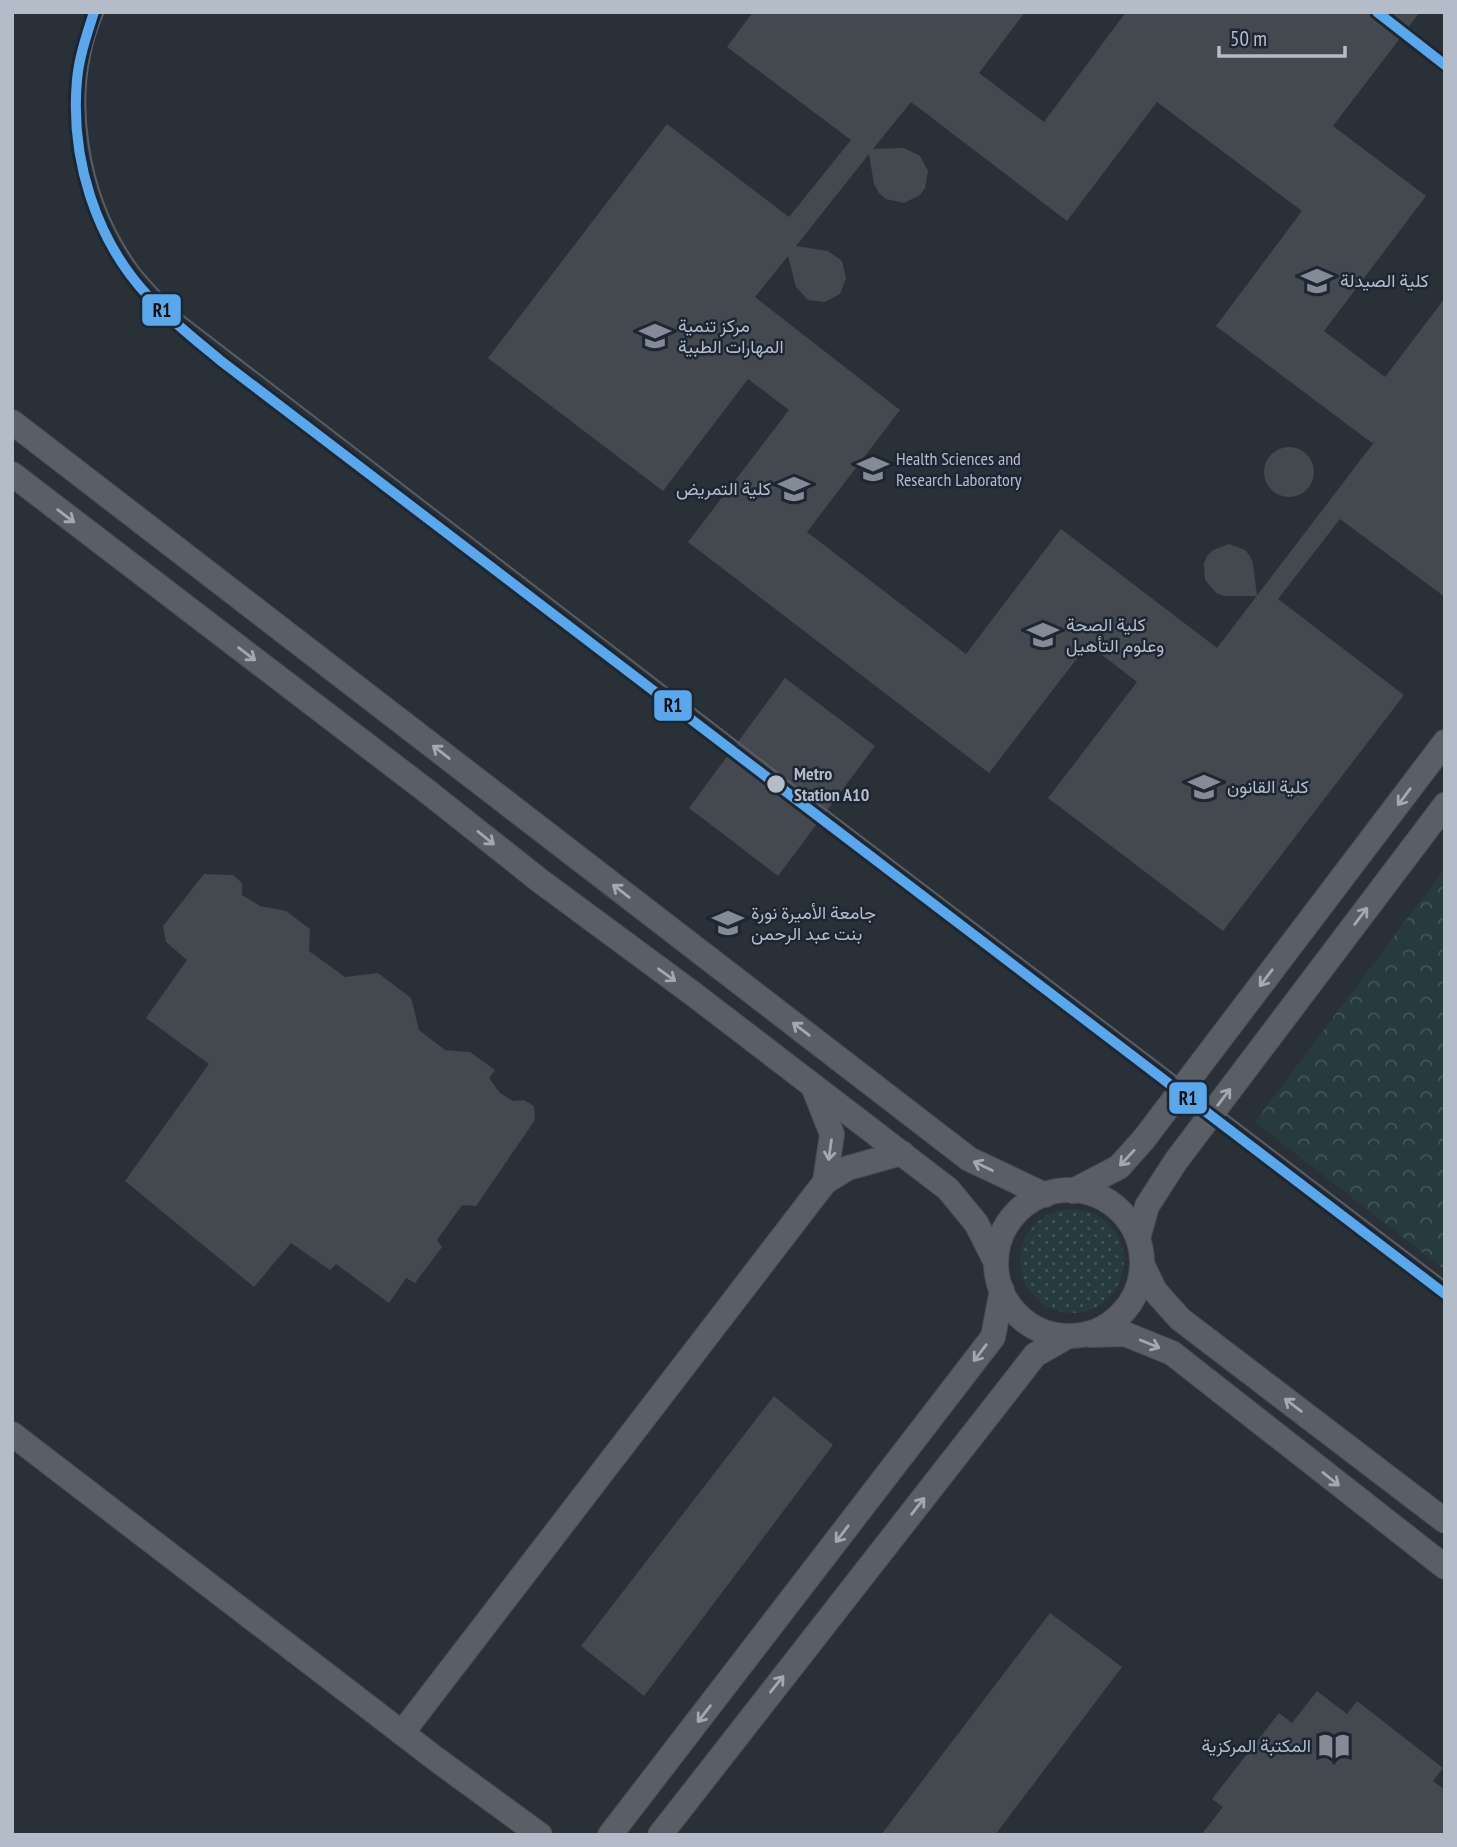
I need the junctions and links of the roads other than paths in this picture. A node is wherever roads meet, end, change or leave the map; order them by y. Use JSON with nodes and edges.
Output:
{"nodes":[{"id":1,"x":12,"y":422,"type":"edge"},
{"id":2,"x":12,"y":474,"type":"edge"},
{"id":3,"x":1445,"y":742,"type":"edge"},
{"id":4,"x":1445,"y":805,"type":"edge"},
{"id":5,"x":812,"y":1085,"type":"junction"},
{"id":6,"x":902,"y":1153,"type":"junction"},
{"id":7,"x":825,"y":1182,"type":"junction"},
{"id":8,"x":1073,"y":1191,"type":"junction"},
{"id":9,"x":1045,"y":1195,"type":"junction"},
{"id":10,"x":1138,"y":1238,"type":"junction"},
{"id":11,"x":996,"y":1262,"type":"junction"},
{"id":12,"x":1142,"y":1264,"type":"junction"},
{"id":13,"x":1002,"y":1290,"type":"junction"},
{"id":14,"x":1076,"y":1336,"type":"junction"},
{"id":15,"x":12,"y":1434,"type":"edge"},
{"id":16,"x":1445,"y":1521,"type":"edge"},
{"id":17,"x":1445,"y":1567,"type":"edge"},
{"id":18,"x":402,"y":1733,"type":"junction"},
{"id":19,"x":540,"y":1835,"type":"edge"},
{"id":20,"x":610,"y":1835,"type":"edge"},
{"id":21,"x":660,"y":1835,"type":"edge"}],
"edges":[{"from":9,"to":1,"type":"street","one_way":true},
{"from":2,"to":5,"type":"street","one_way":true},
{"from":3,"to":8,"type":"street","one_way":true},
{"from":10,"to":4,"type":"street","one_way":true},
{"from":5,"to":6,"type":"street"},
{"from":5,"to":7,"type":"street","one_way":true},
{"from":6,"to":7,"type":"street"},
{"from":6,"to":11,"type":"street"},
{"from":7,"to":18,"type":"street"},
{"from":8,"to":9,"type":"street"},
{"from":8,"to":10,"type":"street"},
{"from":9,"to":11,"type":"street"},
{"from":10,"to":12,"type":"street"},
{"from":11,"to":13,"type":"street"},
{"from":12,"to":14,"type":"street"},
{"from":16,"to":12,"type":"street","one_way":true},
{"from":13,"to":14,"type":"street"},
{"from":13,"to":20,"type":"street","one_way":true},
{"from":14,"to":17,"type":"street","one_way":true},
{"from":21,"to":14,"type":"street","one_way":true},
{"from":15,"to":18,"type":"street"},
{"from":18,"to":19,"type":"street"}]}
